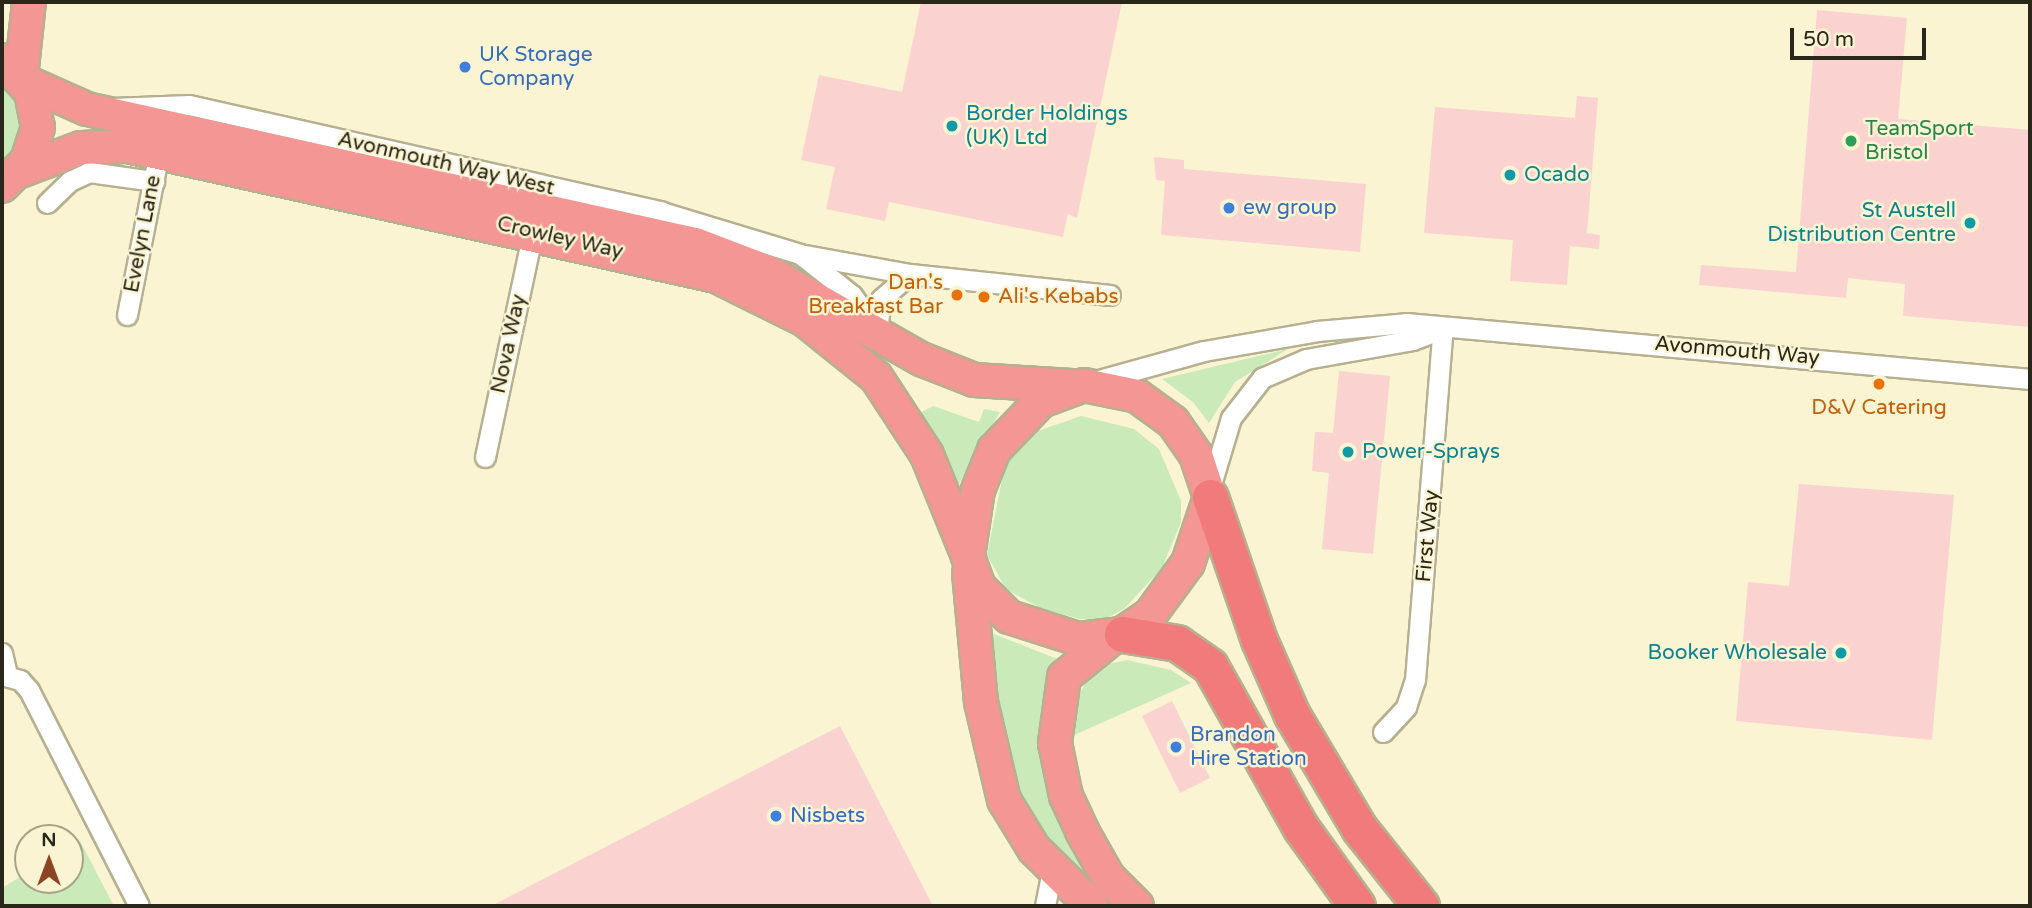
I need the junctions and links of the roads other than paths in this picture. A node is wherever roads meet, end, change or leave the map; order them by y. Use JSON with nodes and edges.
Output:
{"nodes":[{"id":1,"x":29,"y":2,"type":"edge"},
{"id":2,"x":16,"y":73,"type":"edge"},
{"id":3,"x":87,"y":109,"type":"junction"},
{"id":4,"x":157,"y":166,"type":"junction"},
{"id":5,"x":7,"y":185,"type":"edge"},
{"id":6,"x":47,"y":203,"type":"dead end"},
{"id":7,"x":533,"y":232,"type":"junction"},
{"id":8,"x":800,"y":254,"type":"junction"},
{"id":9,"x":910,"y":274,"type":"junction"},
{"id":10,"x":1111,"y":295,"type":"dead end"},
{"id":11,"x":127,"y":315,"type":"dead end"},
{"id":12,"x":1443,"y":328,"type":"junction"},
{"id":13,"x":877,"y":331,"type":"junction"},
{"id":14,"x":2030,"y":379,"type":"edge"},
{"id":15,"x":1078,"y":385,"type":"junction"},
{"id":16,"x":485,"y":457,"type":"dead end"},
{"id":17,"x":1210,"y":494,"type":"junction"},
{"id":18,"x":968,"y":561,"type":"junction"},
{"id":19,"x":1118,"y":635,"type":"junction"},
{"id":20,"x":2,"y":653,"type":"edge"},
{"id":21,"x":4,"y":675,"type":"edge"},
{"id":22,"x":1383,"y":732,"type":"dead end"},
{"id":23,"x":1052,"y":869,"type":"junction"},
{"id":24,"x":139,"y":906,"type":"edge"},
{"id":25,"x":1045,"y":906,"type":"edge"},
{"id":26,"x":1092,"y":906,"type":"edge"},
{"id":27,"x":1137,"y":906,"type":"edge"},
{"id":28,"x":1357,"y":906,"type":"edge"},
{"id":29,"x":1422,"y":906,"type":"edge"}],
"edges":[{"from":1,"to":2,"type":"highway"},
{"from":2,"to":3,"type":"highway","name":"Crowley Way"},
{"from":2,"to":5,"type":"highway"},
{"from":3,"to":8,"type":"street","name":"Avonmouth Way West"},
{"from":3,"to":13,"type":"highway","name":"Crowley Way"},
{"from":4,"to":5,"type":"highway","name":"Crowley Way"},
{"from":4,"to":6,"type":"street"},
{"from":4,"to":7,"type":"highway","name":"Crowley Way"},
{"from":4,"to":11,"type":"street","name":"Evelyn Lane"},
{"from":7,"to":16,"type":"street","name":"Nova Way"},
{"from":7,"to":18,"type":"highway","name":"Crowley Way"},
{"from":8,"to":9,"type":"street","name":"Avonmouth Way West"},
{"from":8,"to":13,"type":"street","name":"Avonmouth Way West"},
{"from":9,"to":10,"type":"street","name":"Avonmouth Way West"},
{"from":9,"to":13,"type":"street"},
{"from":12,"to":14,"type":"street","name":"Avonmouth Way"},
{"from":12,"to":15,"type":"street","name":"Avonmouth Way"},
{"from":12,"to":17,"type":"street","name":"Avonmouth Way"},
{"from":12,"to":22,"type":"street","name":"First Way"},
{"from":13,"to":15,"type":"highway","name":"Crowley Way"},
{"from":15,"to":17,"type":"highway"},
{"from":15,"to":18,"type":"highway"},
{"from":17,"to":19,"type":"highway"},
{"from":17,"to":29,"type":"highway"},
{"from":18,"to":19,"type":"highway"},
{"from":18,"to":23,"type":"highway"},
{"from":19,"to":27,"type":"highway"},
{"from":19,"to":28,"type":"highway"},
{"from":20,"to":21,"type":"street"},
{"from":21,"to":24,"type":"street"},
{"from":23,"to":25,"type":"street"},
{"from":23,"to":26,"type":"highway"}]}
